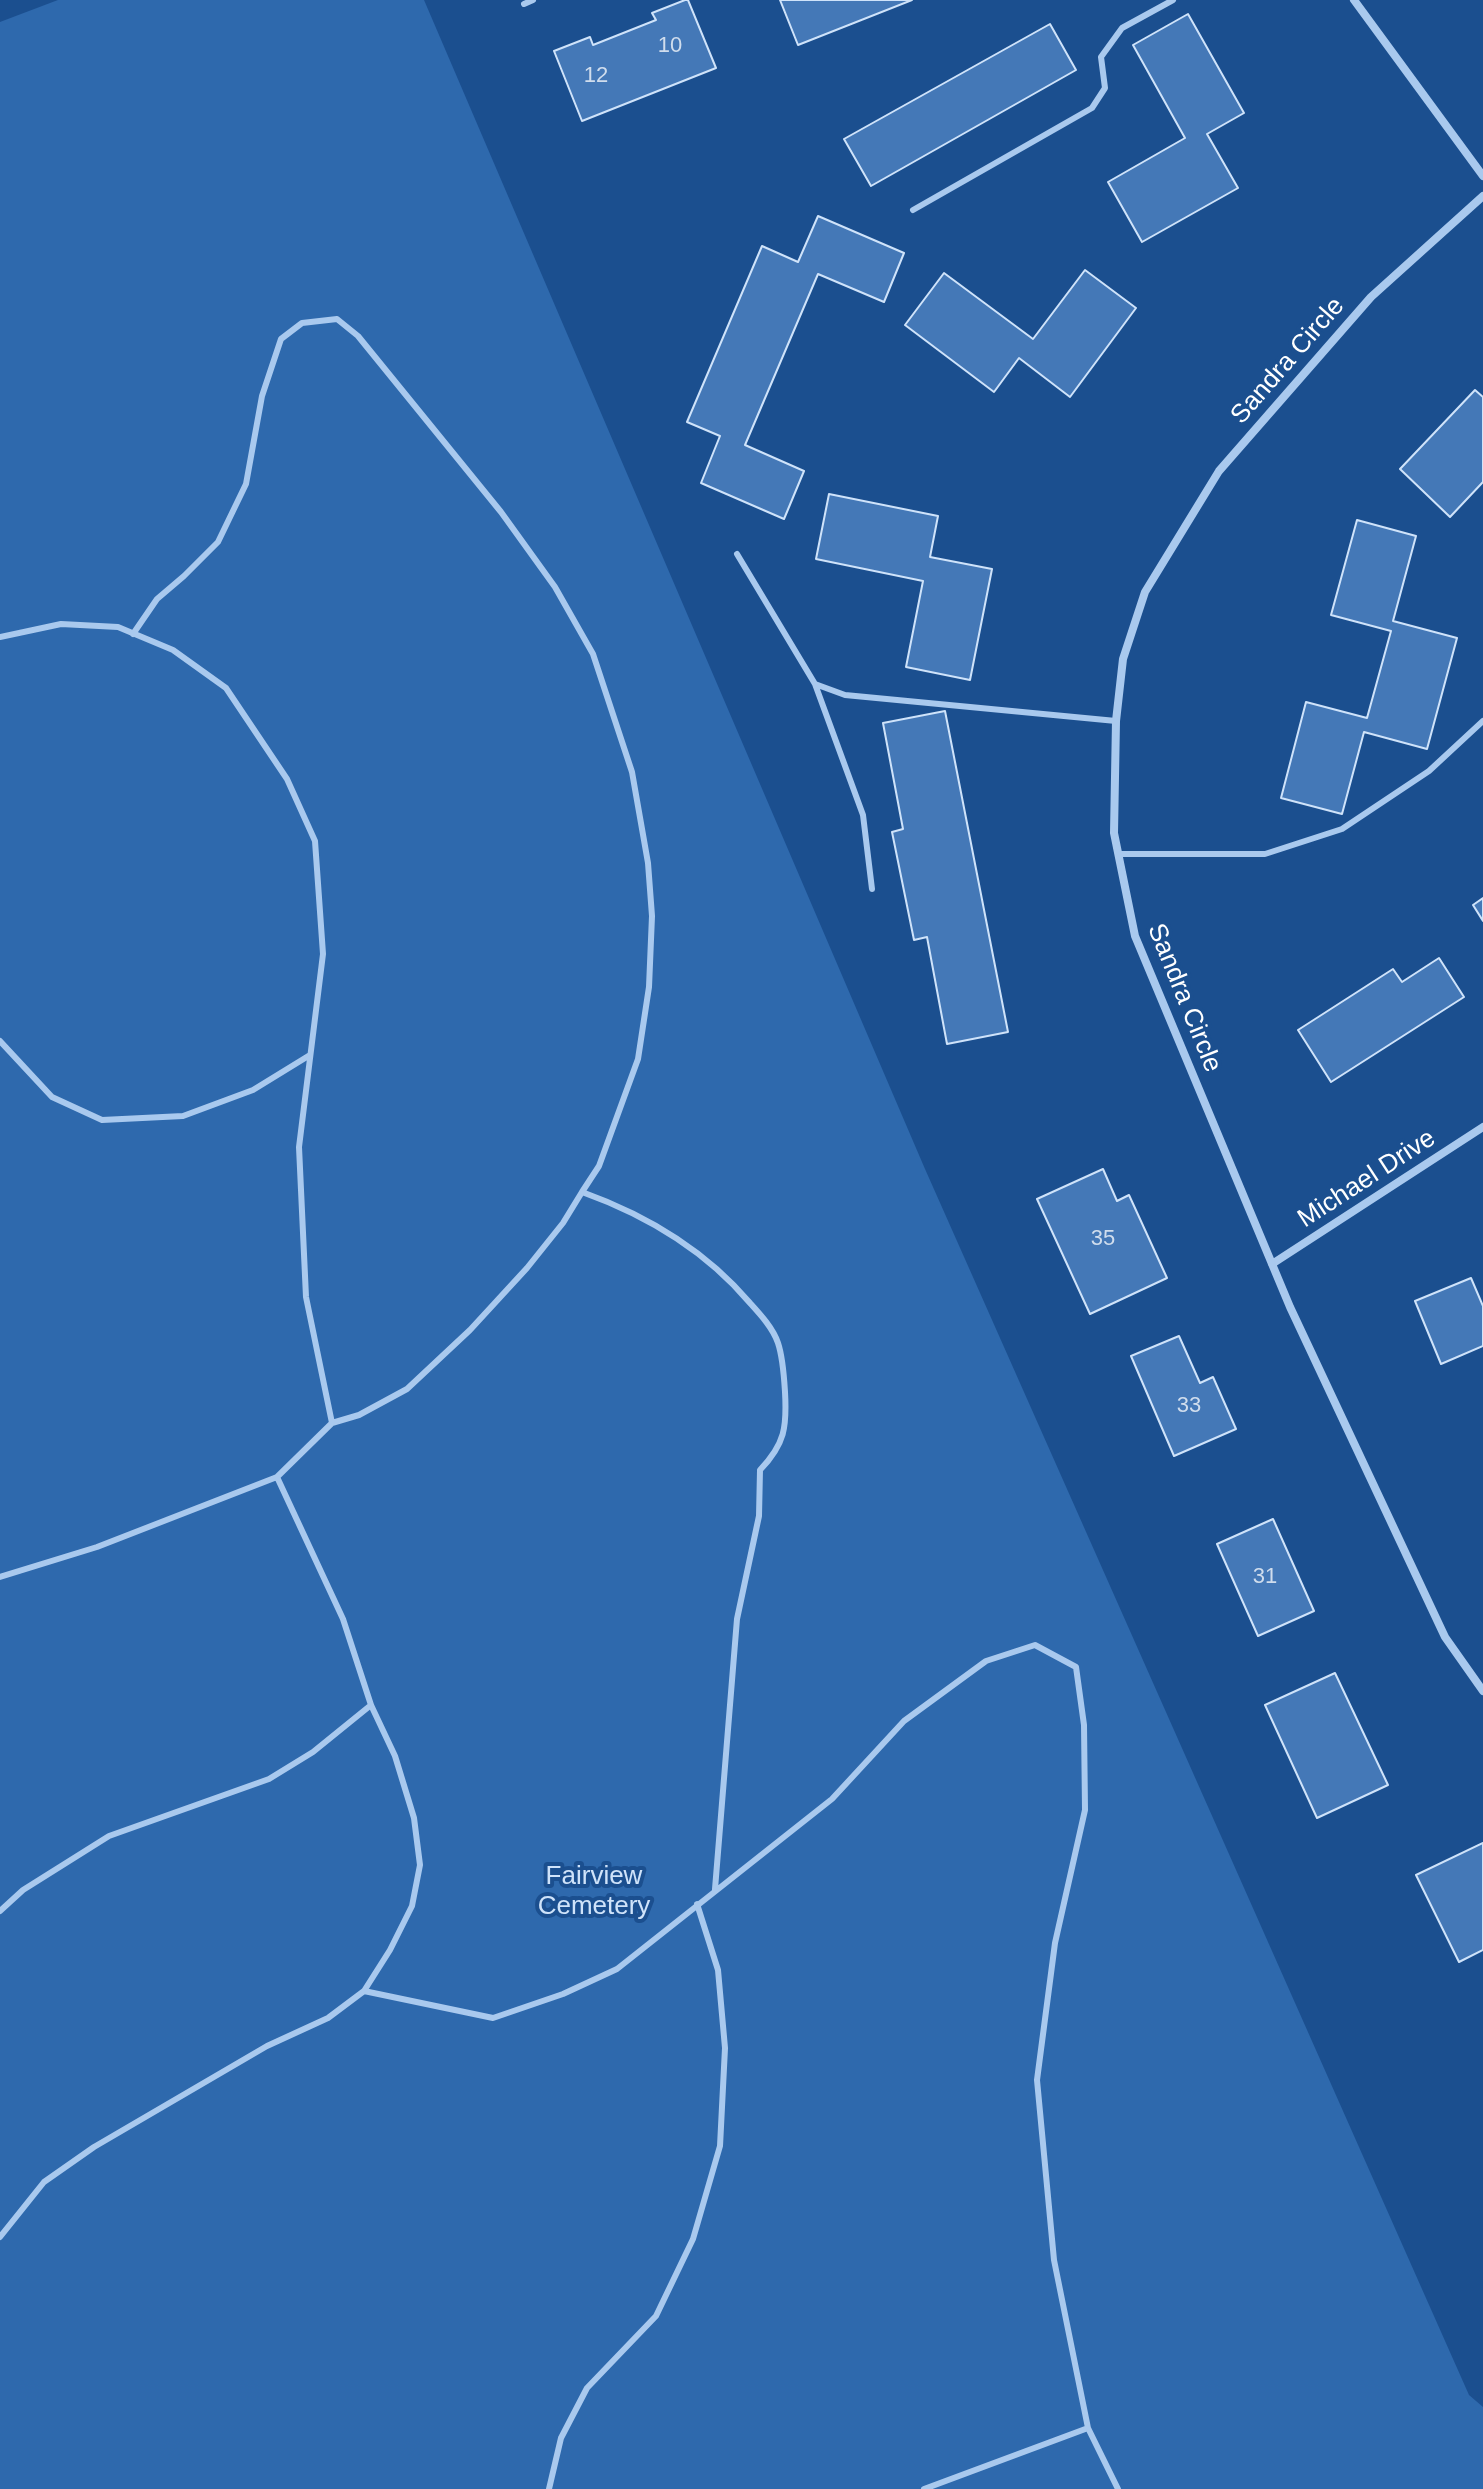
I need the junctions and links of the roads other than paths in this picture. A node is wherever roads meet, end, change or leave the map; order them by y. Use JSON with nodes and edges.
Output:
{"nodes":[{"id":1,"x":533,"y":0,"type":"edge"},
{"id":2,"x":1173,"y":0,"type":"edge"},
{"id":3,"x":1354,"y":0,"type":"edge"},
{"id":4,"x":524,"y":4,"type":"dead end"},
{"id":5,"x":1483,"y":176,"type":"edge"},
{"id":6,"x":1483,"y":196,"type":"edge"},
{"id":7,"x":913,"y":210,"type":"dead end"},
{"id":8,"x":737,"y":554,"type":"dead end"},
{"id":9,"x":133,"y":634,"type":"junction"},
{"id":10,"x":0,"y":637,"type":"edge"},
{"id":11,"x":815,"y":684,"type":"junction"},
{"id":12,"x":1116,"y":721,"type":"junction"},
{"id":13,"x":1483,"y":721,"type":"edge"},
{"id":14,"x":1118,"y":854,"type":"junction"},
{"id":15,"x":872,"y":889,"type":"dead end"},
{"id":16,"x":0,"y":1041,"type":"edge"},
{"id":17,"x":310,"y":1055,"type":"junction"},
{"id":18,"x":1483,"y":1127,"type":"edge"},
{"id":19,"x":582,"y":1192,"type":"junction"},
{"id":20,"x":1272,"y":1264,"type":"junction"},
{"id":21,"x":332,"y":1423,"type":"junction"},
{"id":22,"x":277,"y":1477,"type":"junction"},
{"id":23,"x":0,"y":1577,"type":"edge"},
{"id":24,"x":1483,"y":1691,"type":"edge"},
{"id":25,"x":371,"y":1705,"type":"junction"},
{"id":26,"x":715,"y":1889,"type":"junction"},
{"id":27,"x":697,"y":1904,"type":"junction"},
{"id":28,"x":0,"y":1911,"type":"edge"},
{"id":29,"x":364,"y":1991,"type":"junction"},
{"id":30,"x":0,"y":2237,"type":"edge"},
{"id":31,"x":1088,"y":2428,"type":"junction"},
{"id":32,"x":549,"y":2489,"type":"edge"},
{"id":33,"x":924,"y":2489,"type":"edge"},
{"id":34,"x":1118,"y":2489,"type":"edge"}],
"edges":[{"from":1,"to":4,"type":"lane"},
{"from":2,"to":7,"type":"lane"},
{"from":3,"to":5,"type":"street"},
{"from":6,"to":12,"type":"street","name":"Sandra Circle"},
{"from":8,"to":11,"type":"lane"},
{"from":9,"to":10,"type":"lane"},
{"from":9,"to":17,"type":"lane"},
{"from":9,"to":19,"type":"lane"},
{"from":11,"to":12,"type":"lane"},
{"from":11,"to":15,"type":"lane"},
{"from":12,"to":14,"type":"street","name":"Sandra Circle"},
{"from":13,"to":14,"type":"lane"},
{"from":14,"to":20,"type":"street","name":"Sandra Circle"},
{"from":16,"to":17,"type":"lane"},
{"from":17,"to":21,"type":"lane"},
{"from":18,"to":20,"type":"street","name":"Michael Drive"},
{"from":19,"to":21,"type":"lane"},
{"from":19,"to":26,"type":"lane"},
{"from":20,"to":24,"type":"street","name":"Sandra Circle"},
{"from":21,"to":22,"type":"lane"},
{"from":22,"to":23,"type":"lane"},
{"from":22,"to":25,"type":"lane"},
{"from":25,"to":28,"type":"lane"},
{"from":25,"to":29,"type":"lane"},
{"from":26,"to":27,"type":"lane"},
{"from":26,"to":31,"type":"lane"},
{"from":27,"to":29,"type":"lane"},
{"from":27,"to":32,"type":"lane"},
{"from":29,"to":30,"type":"lane"},
{"from":31,"to":33,"type":"lane"},
{"from":31,"to":34,"type":"lane"}]}
